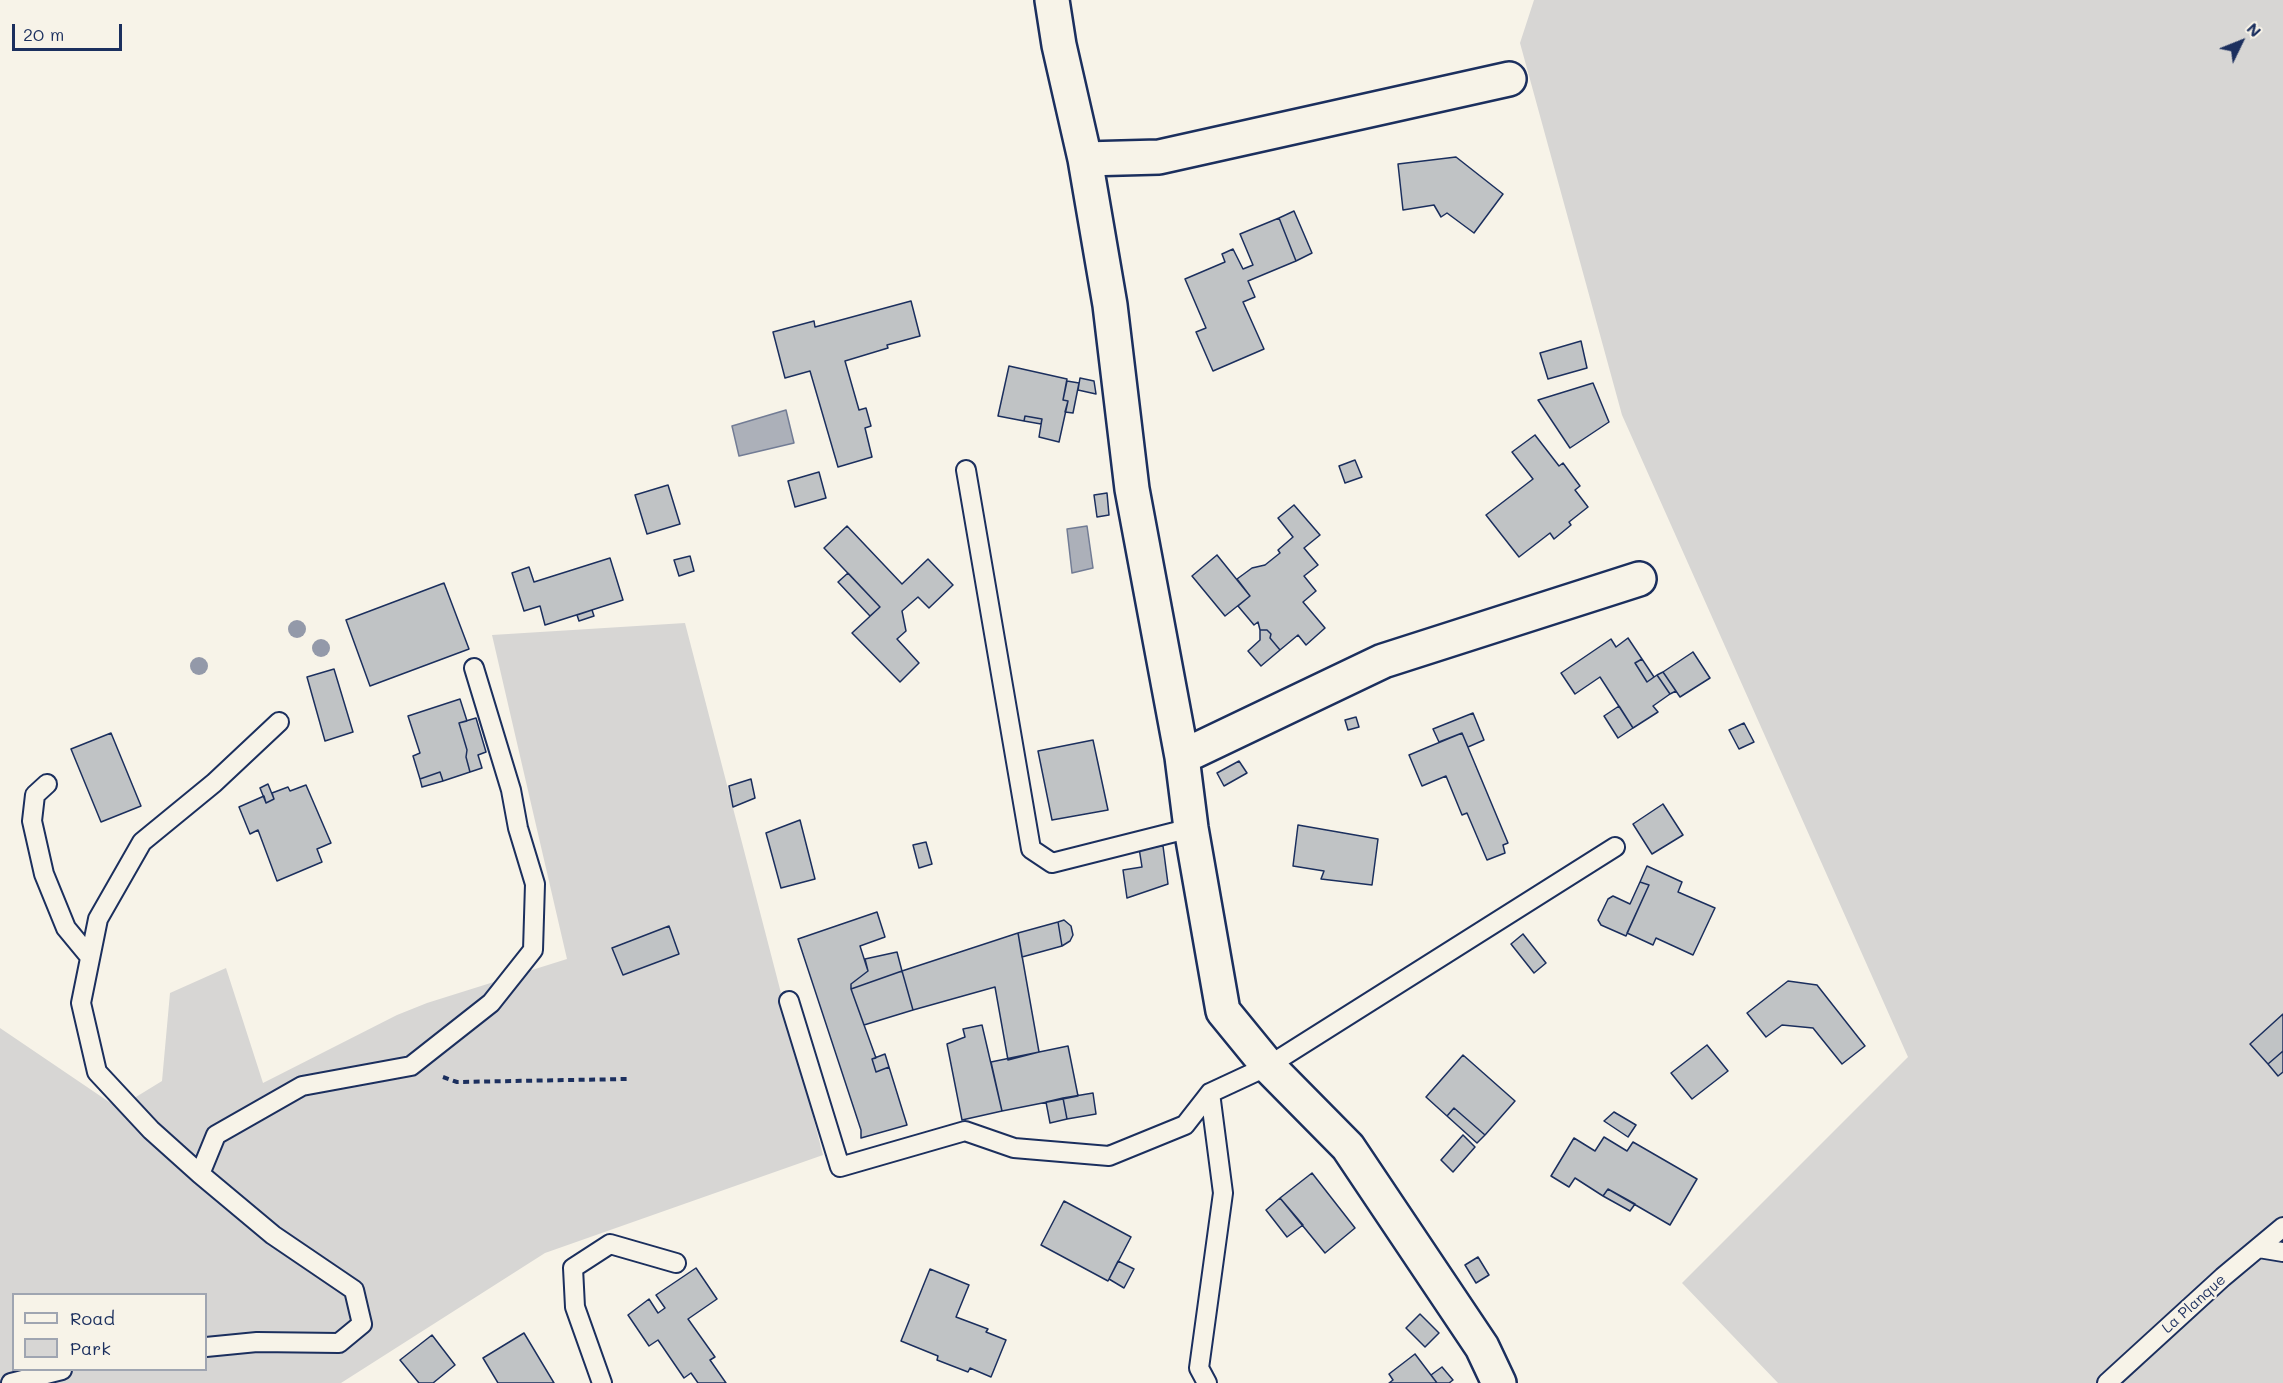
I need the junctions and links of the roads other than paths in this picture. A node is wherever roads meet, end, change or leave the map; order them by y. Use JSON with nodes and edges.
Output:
{"nodes":[{"id":1,"x":1052,"y":0,"type":"edge"},
{"id":2,"x":1509,"y":79,"type":"dead end"},
{"id":3,"x":1085,"y":159,"type":"junction"},
{"id":4,"x":966,"y":470,"type":"dead end"},
{"id":5,"x":1640,"y":579,"type":"dead end"},
{"id":6,"x":474,"y":668,"type":"dead end"},
{"id":7,"x":279,"y":722,"type":"dead end"},
{"id":8,"x":1182,"y":757,"type":"junction"},
{"id":9,"x":47,"y":784,"type":"dead end"},
{"id":10,"x":1191,"y":828,"type":"junction"},
{"id":11,"x":1615,"y":848,"type":"dead end"},
{"id":12,"x":90,"y":957,"type":"junction"},
{"id":13,"x":789,"y":1001,"type":"dead end"},
{"id":14,"x":1268,"y":1066,"type":"junction"},
{"id":15,"x":1210,"y":1093,"type":"junction"},
{"id":16,"x":200,"y":1174,"type":"junction"},
{"id":17,"x":2283,"y":1227,"type":"edge"},
{"id":18,"x":2259,"y":1248,"type":"junction"},
{"id":19,"x":2283,"y":1252,"type":"edge"},
{"id":20,"x":676,"y":1263,"type":"dead end"},
{"id":21,"x":207,"y":1347,"type":"edge"},
{"id":22,"x":58,"y":1371,"type":"edge"},
{"id":23,"x":11,"y":1383,"type":"edge"},
{"id":24,"x":602,"y":1383,"type":"edge"},
{"id":25,"x":1207,"y":1383,"type":"edge"},
{"id":26,"x":1499,"y":1383,"type":"edge"},
{"id":27,"x":2107,"y":1383,"type":"edge"}],
"edges":[{"from":1,"to":3,"type":"street"},
{"from":2,"to":3,"type":"street"},
{"from":3,"to":8,"type":"street"},
{"from":4,"to":10,"type":"lane"},
{"from":5,"to":8,"type":"street"},
{"from":6,"to":16,"type":"lane"},
{"from":7,"to":12,"type":"lane"},
{"from":8,"to":10,"type":"street"},
{"from":9,"to":12,"type":"lane"},
{"from":10,"to":14,"type":"street"},
{"from":11,"to":14,"type":"lane"},
{"from":12,"to":16,"type":"lane"},
{"from":13,"to":15,"type":"lane"},
{"from":14,"to":15,"type":"lane"},
{"from":14,"to":26,"type":"street"},
{"from":15,"to":25,"type":"lane"},
{"from":16,"to":21,"type":"lane"},
{"from":17,"to":18,"type":"lane","name":"La Planque"},
{"from":18,"to":19,"type":"lane"},
{"from":18,"to":27,"type":"lane","name":"La Planque"},
{"from":20,"to":24,"type":"lane"},
{"from":22,"to":23,"type":"lane"}]}
